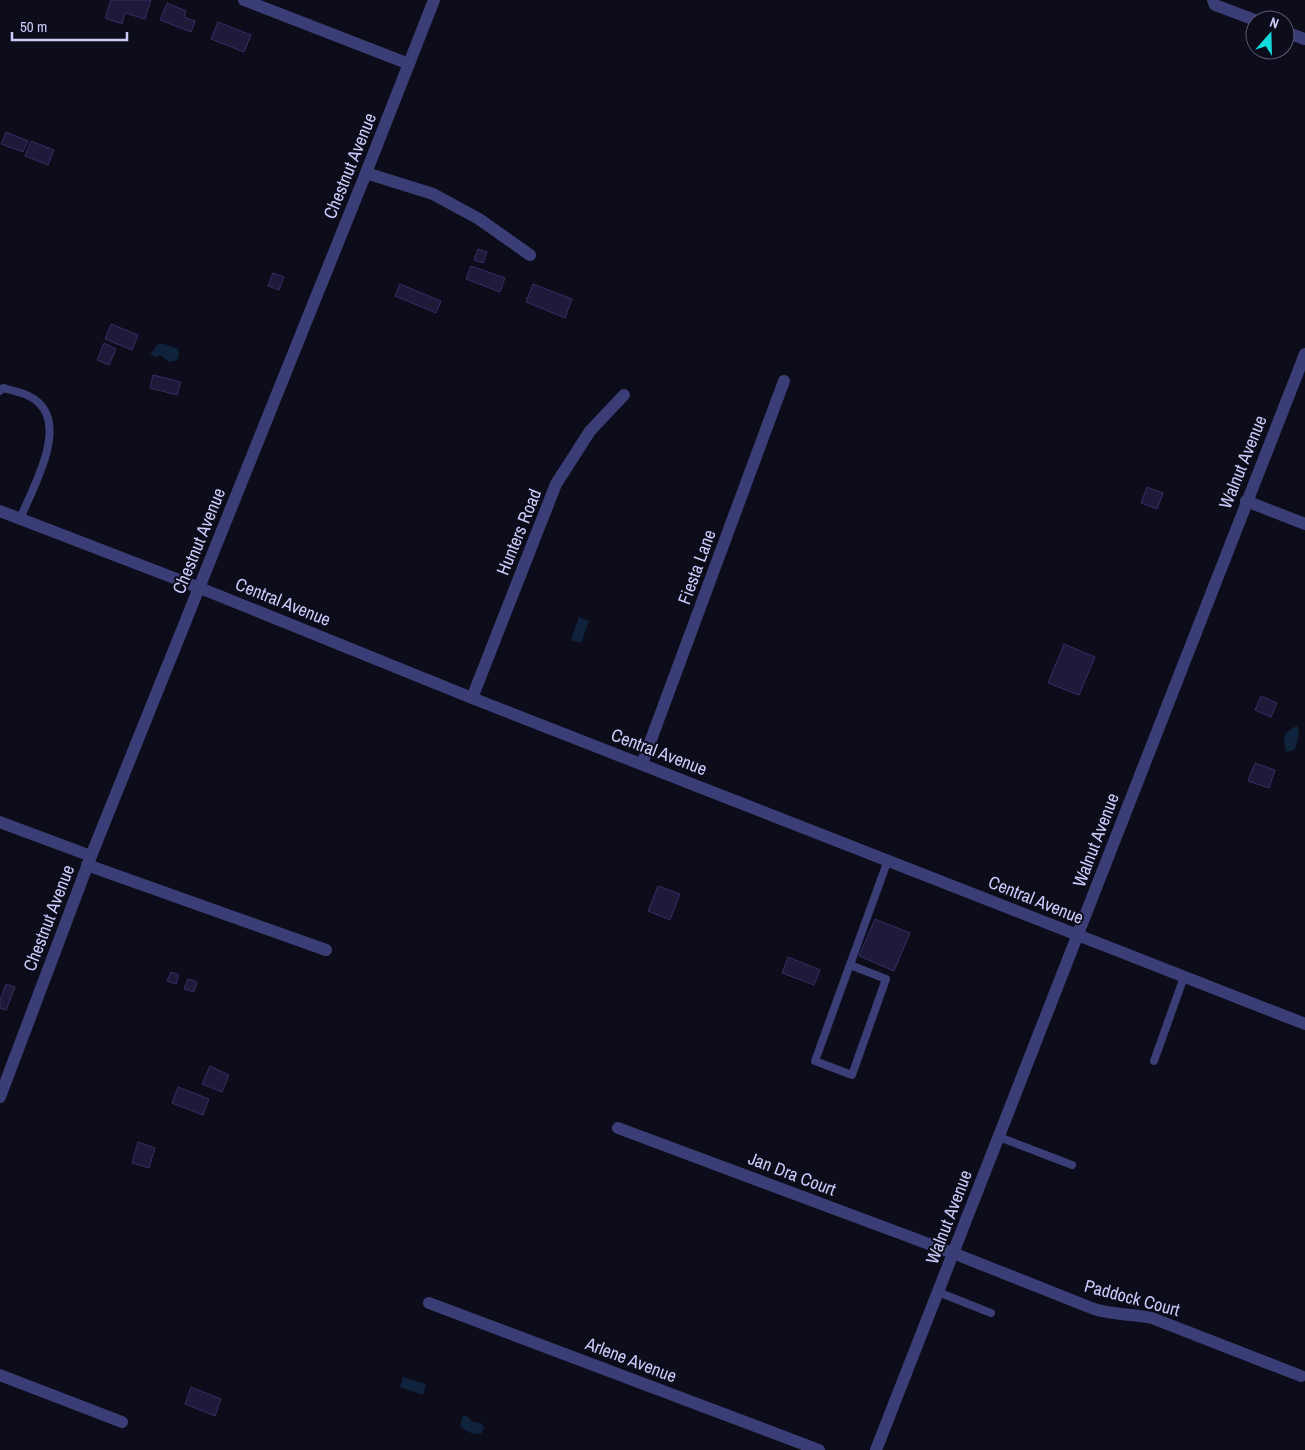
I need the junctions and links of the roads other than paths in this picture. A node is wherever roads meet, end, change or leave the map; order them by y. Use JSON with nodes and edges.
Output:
{"nodes":[{"id":1,"x":244,"y":0,"type":"edge"},
{"id":2,"x":434,"y":0,"type":"edge"},
{"id":3,"x":1212,"y":0,"type":"edge"},
{"id":4,"x":1245,"y":16,"type":"edge"},
{"id":5,"x":409,"y":64,"type":"junction"},
{"id":6,"x":366,"y":173,"type":"junction"},
{"id":7,"x":530,"y":255,"type":"dead end"},
{"id":8,"x":1305,"y":354,"type":"edge"},
{"id":9,"x":784,"y":382,"type":"dead end"},
{"id":10,"x":0,"y":391,"type":"edge"},
{"id":11,"x":624,"y":395,"type":"dead end"},
{"id":12,"x":1246,"y":501,"type":"junction"},
{"id":13,"x":0,"y":511,"type":"edge"},
{"id":14,"x":20,"y":519,"type":"junction"},
{"id":15,"x":1305,"y":524,"type":"edge"},
{"id":16,"x":200,"y":588,"type":"junction"},
{"id":17,"x":472,"y":698,"type":"junction"},
{"id":18,"x":642,"y":764,"type":"junction"},
{"id":19,"x":0,"y":822,"type":"edge"},
{"id":20,"x":89,"y":860,"type":"junction"},
{"id":21,"x":888,"y":860,"type":"junction"},
{"id":22,"x":1078,"y":936,"type":"junction"},
{"id":23,"x":326,"y":950,"type":"dead end"},
{"id":24,"x":850,"y":965,"type":"junction"},
{"id":25,"x":1184,"y":977,"type":"junction"},
{"id":26,"x":1305,"y":1024,"type":"edge"},
{"id":27,"x":1154,"y":1061,"type":"dead end"},
{"id":28,"x":0,"y":1097,"type":"edge"},
{"id":29,"x":618,"y":1128,"type":"dead end"},
{"id":30,"x":999,"y":1137,"type":"junction"},
{"id":31,"x":1072,"y":1166,"type":"dead end"},
{"id":32,"x":953,"y":1253,"type":"junction"},
{"id":33,"x":938,"y":1292,"type":"junction"},
{"id":34,"x":430,"y":1302,"type":"dead end"},
{"id":35,"x":992,"y":1313,"type":"dead end"},
{"id":36,"x":0,"y":1375,"type":"edge"},
{"id":37,"x":1301,"y":1376,"type":"dead end"},
{"id":38,"x":122,"y":1422,"type":"dead end"},
{"id":39,"x":820,"y":1450,"type":"edge"},
{"id":40,"x":876,"y":1450,"type":"edge"}],
"edges":[{"from":1,"to":5,"type":"street"},
{"from":2,"to":5,"type":"street","name":"Chestnut Avenue"},
{"from":3,"to":4,"type":"street"},
{"from":5,"to":6,"type":"street","name":"Chestnut Avenue"},
{"from":6,"to":7,"type":"street"},
{"from":6,"to":16,"type":"street","name":"Chestnut Avenue"},
{"from":8,"to":12,"type":"street","name":"Walnut Avenue"},
{"from":9,"to":18,"type":"street","name":"Fiesta Lane"},
{"from":10,"to":14,"type":"lane"},
{"from":11,"to":17,"type":"street","name":"Hunters Road"},
{"from":12,"to":15,"type":"street"},
{"from":12,"to":22,"type":"street","name":"Walnut Avenue"},
{"from":13,"to":14,"type":"street","name":"Central Avenue"},
{"from":14,"to":16,"type":"street","name":"Central Avenue"},
{"from":16,"to":17,"type":"street","name":"Central Avenue"},
{"from":16,"to":20,"type":"street","name":"Chestnut Avenue"},
{"from":17,"to":18,"type":"street","name":"Central Avenue"},
{"from":18,"to":21,"type":"street","name":"Central Avenue"},
{"from":19,"to":20,"type":"street"},
{"from":20,"to":23,"type":"street"},
{"from":20,"to":28,"type":"street","name":"Chestnut Avenue"},
{"from":21,"to":22,"type":"street","name":"Central Avenue"},
{"from":21,"to":24,"type":"lane"},
{"from":22,"to":25,"type":"street","name":"Central Avenue"},
{"from":22,"to":30,"type":"street","name":"Walnut Avenue"},
{"from":24,"to":24,"type":"lane"},
{"from":25,"to":26,"type":"street","name":"Central Avenue"},
{"from":25,"to":27,"type":"lane"},
{"from":29,"to":32,"type":"street","name":"Jan Dra Court"},
{"from":30,"to":31,"type":"lane"},
{"from":30,"to":32,"type":"street","name":"Walnut Avenue"},
{"from":32,"to":33,"type":"street","name":"Walnut Avenue"},
{"from":32,"to":37,"type":"street","name":"Paddock Court"},
{"from":33,"to":35,"type":"lane"},
{"from":33,"to":40,"type":"street","name":"Walnut Avenue"},
{"from":34,"to":39,"type":"street","name":"Arlene Avenue"},
{"from":36,"to":38,"type":"street"}]}
